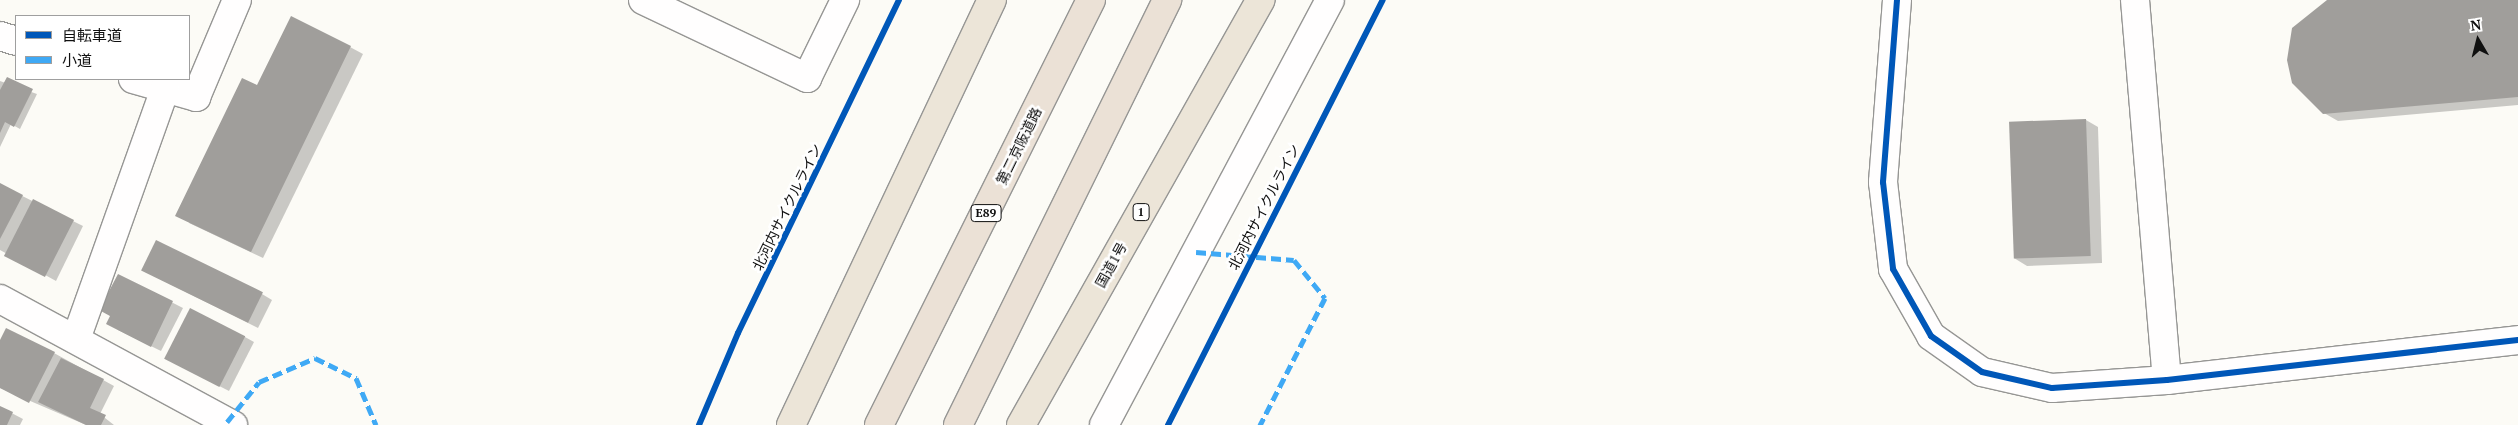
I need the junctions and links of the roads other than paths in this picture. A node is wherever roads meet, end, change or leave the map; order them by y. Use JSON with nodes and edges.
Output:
{"nodes":[{"id":1,"x":237,"y":0,"type":"edge"},
{"id":2,"x":643,"y":0,"type":"edge"},
{"id":3,"x":845,"y":0,"type":"edge"},
{"id":4,"x":992,"y":0,"type":"edge"},
{"id":5,"x":1091,"y":0,"type":"edge"},
{"id":6,"x":1167,"y":0,"type":"edge"},
{"id":7,"x":1260,"y":0,"type":"edge"},
{"id":8,"x":1330,"y":0,"type":"edge"},
{"id":9,"x":1897,"y":0,"type":"edge"},
{"id":10,"x":2135,"y":0,"type":"edge"},
{"id":11,"x":0,"y":36,"type":"edge"},
{"id":12,"x":15,"y":41,"type":"edge"},
{"id":13,"x":136,"y":80,"type":"edge"},
{"id":14,"x":165,"y":89,"type":"junction"},
{"id":15,"x":0,"y":299,"type":"edge"},
{"id":16,"x":76,"y":338,"type":"junction"},
{"id":17,"x":2518,"y":340,"type":"edge"},
{"id":18,"x":2167,"y":380,"type":"junction"},
{"id":19,"x":223,"y":424,"type":"edge"},
{"id":20,"x":791,"y":425,"type":"edge"},
{"id":21,"x":879,"y":425,"type":"edge"},
{"id":22,"x":958,"y":425,"type":"edge"},
{"id":23,"x":1022,"y":425,"type":"edge"},
{"id":24,"x":1104,"y":425,"type":"edge"}],
"edges":[{"from":1,"to":14,"type":"street"},
{"from":2,"to":3,"type":"street"},
{"from":4,"to":20,"type":"highway"},
{"from":5,"to":21,"type":"highway","name":"第二京阪道路","number":"E89"},
{"from":6,"to":22,"type":"highway"},
{"from":7,"to":23,"type":"highway","name":"国道1号","number":"1"},
{"from":8,"to":24,"type":"street"},
{"from":9,"to":18,"type":"street"},
{"from":10,"to":18,"type":"street"},
{"from":11,"to":12,"type":"street"},
{"from":13,"to":14,"type":"street"},
{"from":14,"to":16,"type":"street"},
{"from":15,"to":16,"type":"street"},
{"from":16,"to":19,"type":"street"},
{"from":17,"to":18,"type":"street"}]}
